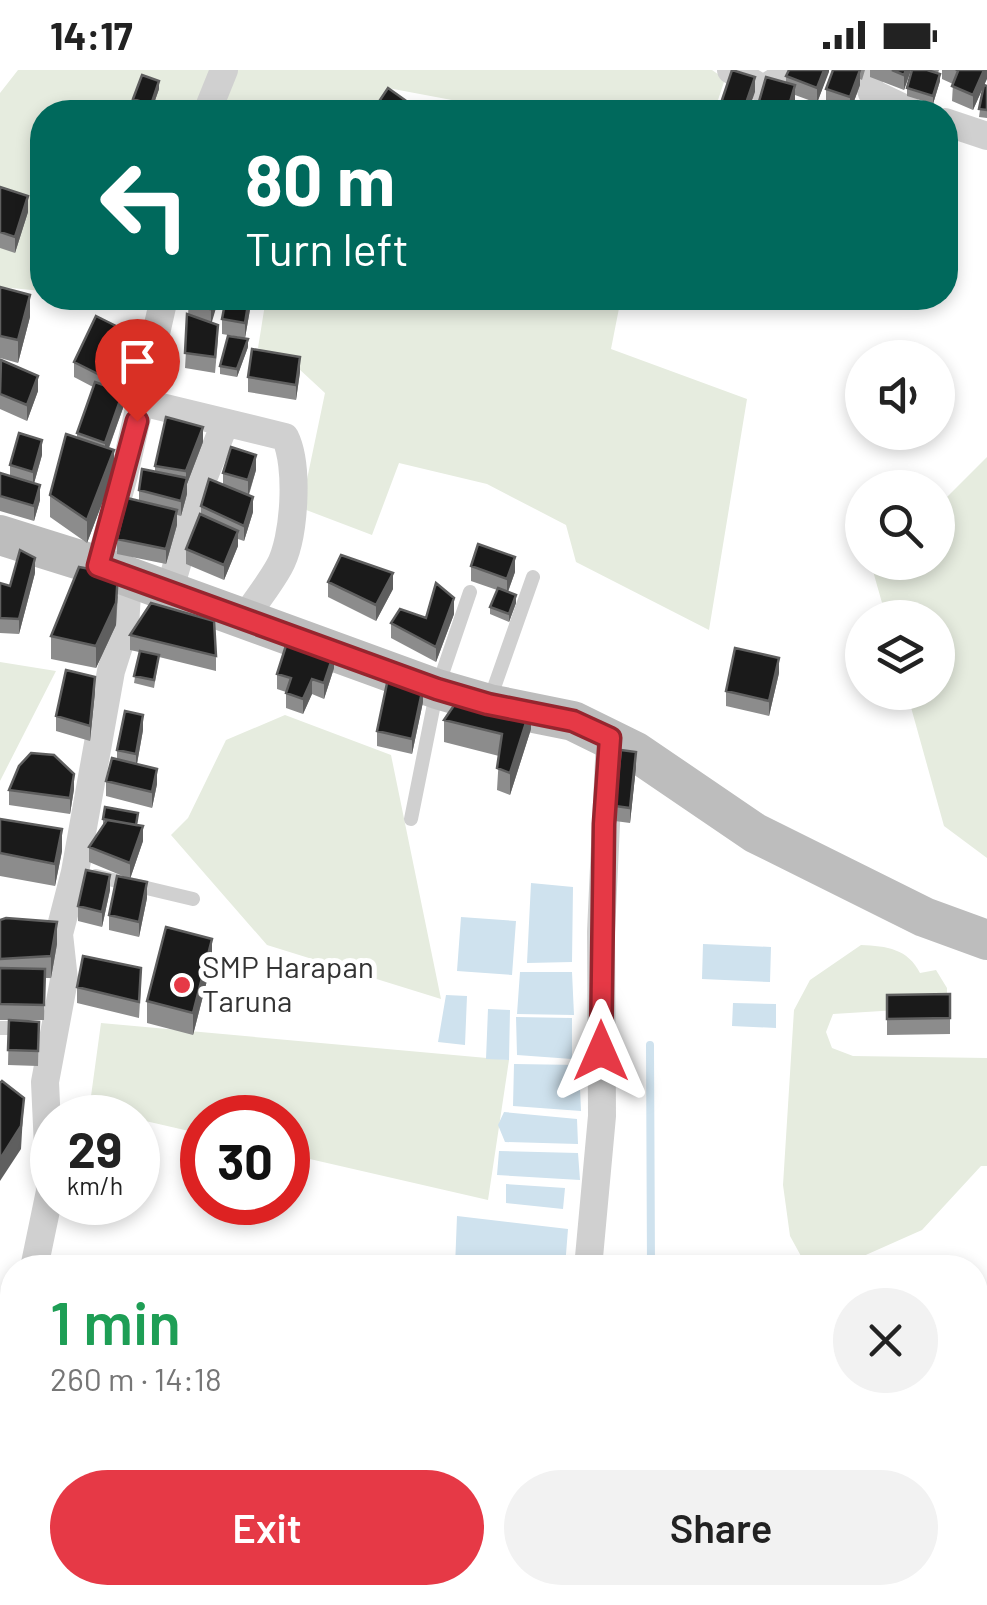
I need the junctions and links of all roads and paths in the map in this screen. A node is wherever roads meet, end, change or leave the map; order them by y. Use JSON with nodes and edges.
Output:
{"nodes":[{"id":1,"x":224,"y":70,"type":"edge"},
{"id":2,"x":731,"y":70,"type":"edge"},
{"id":3,"x":788,"y":70,"type":"edge"},
{"id":4,"x":870,"y":70,"type":"edge"},
{"id":5,"x":212,"y":100,"type":"edge"},
{"id":6,"x":888,"y":100,"type":"edge"},
{"id":7,"x":958,"y":126,"type":"edge"},
{"id":8,"x":987,"y":136,"type":"edge"},
{"id":9,"x":161,"y":310,"type":"edge"},
{"id":10,"x":140,"y":402,"type":"junction"},
{"id":11,"x":226,"y":423,"type":"junction"},
{"id":12,"x":0,"y":535,"type":"edge"},
{"id":13,"x":113,"y":571,"type":"junction"},
{"id":14,"x":532,"y":578,"type":"dead end"},
{"id":15,"x":170,"y":592,"type":"junction"},
{"id":16,"x":470,"y":592,"type":"dead end"},
{"id":17,"x":244,"y":619,"type":"junction"},
{"id":18,"x":437,"y":689,"type":"junction"},
{"id":19,"x":488,"y":704,"type":"junction"},
{"id":20,"x":610,"y":738,"type":"junction"},
{"id":21,"x":411,"y":819,"type":"dead end"},
{"id":22,"x":75,"y":872,"type":"junction"},
{"id":23,"x":193,"y":899,"type":"dead end"},
{"id":24,"x":987,"y":940,"type":"edge"},
{"id":25,"x":53,"y":1027,"type":"junction"},
{"id":26,"x":0,"y":1028,"type":"edge"},
{"id":27,"x":37,"y":1255,"type":"edge"},
{"id":28,"x":589,"y":1255,"type":"edge"}],
"edges":[{"from":1,"to":5,"type":"street"},
{"from":2,"to":3,"type":"street"},
{"from":4,"to":6,"type":"street"},
{"from":7,"to":8,"type":"street"},
{"from":9,"to":10,"type":"street"},
{"from":10,"to":11,"type":"street"},
{"from":10,"to":13,"type":"street"},
{"from":11,"to":15,"type":"street"},
{"from":11,"to":17,"type":"street"},
{"from":12,"to":13,"type":"main road"},
{"from":13,"to":15,"type":"main road"},
{"from":13,"to":22,"type":"street"},
{"from":14,"to":19,"type":"lane"},
{"from":15,"to":17,"type":"main road"},
{"from":16,"to":18,"type":"lane"},
{"from":17,"to":18,"type":"main road"},
{"from":18,"to":19,"type":"main road"},
{"from":18,"to":21,"type":"lane"},
{"from":19,"to":20,"type":"main road"},
{"from":20,"to":24,"type":"main road"},
{"from":20,"to":28,"type":"street"},
{"from":22,"to":23,"type":"lane"},
{"from":22,"to":25,"type":"street"},
{"from":25,"to":26,"type":"lane"},
{"from":25,"to":27,"type":"street"}]}
